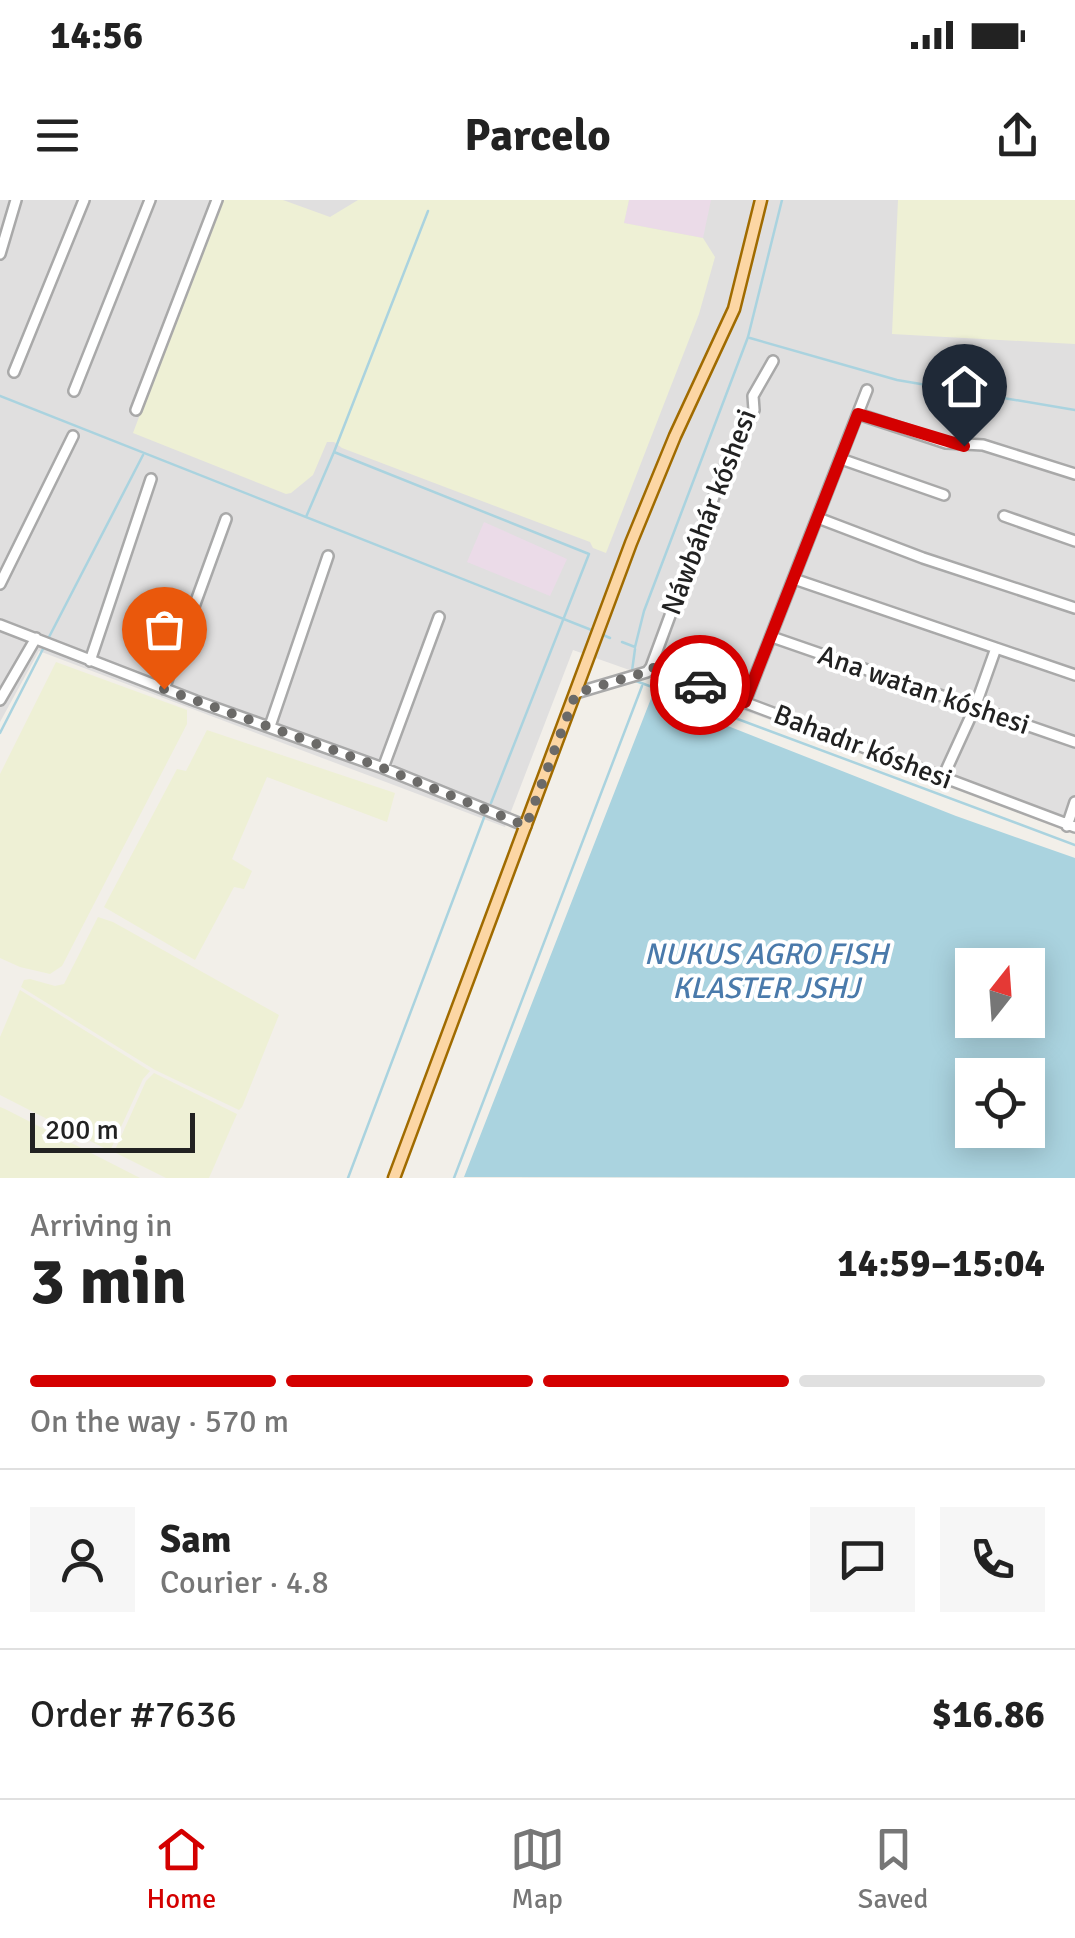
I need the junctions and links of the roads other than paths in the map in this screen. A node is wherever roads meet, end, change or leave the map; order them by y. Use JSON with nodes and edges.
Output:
{"nodes":[{"id":1,"x":16,"y":200,"type":"edge"},
{"id":2,"x":84,"y":200,"type":"edge"},
{"id":3,"x":150,"y":200,"type":"edge"},
{"id":4,"x":216,"y":200,"type":"edge"},
{"id":5,"x":761,"y":200,"type":"edge"},
{"id":6,"x":0,"y":254,"type":"edge"},
{"id":7,"x":773,"y":361,"type":"dead end"},
{"id":8,"x":14,"y":372,"type":"dead end"},
{"id":9,"x":867,"y":390,"type":"dead end"},
{"id":10,"x":74,"y":391,"type":"dead end"},
{"id":11,"x":136,"y":410,"type":"dead end"},
{"id":12,"x":858,"y":414,"type":"junction"},
{"id":13,"x":73,"y":436,"type":"dead end"},
{"id":14,"x":841,"y":459,"type":"junction"},
{"id":15,"x":1075,"y":474,"type":"edge"},
{"id":16,"x":151,"y":479,"type":"dead end"},
{"id":17,"x":944,"y":495,"type":"dead end"},
{"id":18,"x":1004,"y":516,"type":"dead end"},
{"id":19,"x":818,"y":518,"type":"junction"},
{"id":20,"x":226,"y":519,"type":"dead end"},
{"id":21,"x":1075,"y":541,"type":"edge"},
{"id":22,"x":328,"y":556,"type":"dead end"},
{"id":23,"x":794,"y":579,"type":"junction"},
{"id":24,"x":0,"y":584,"type":"edge"},
{"id":25,"x":1075,"y":608,"type":"edge"},
{"id":26,"x":439,"y":617,"type":"dead end"},
{"id":27,"x":0,"y":624,"type":"edge"},
{"id":28,"x":772,"y":637,"type":"junction"},
{"id":29,"x":36,"y":638,"type":"junction"},
{"id":30,"x":996,"y":648,"type":"junction"},
{"id":31,"x":90,"y":661,"type":"junction"},
{"id":32,"x":651,"y":667,"type":"junction"},
{"id":33,"x":1075,"y":675,"type":"edge"},
{"id":34,"x":164,"y":689,"type":"junction"},
{"id":35,"x":576,"y":693,"type":"junction"},
{"id":36,"x":0,"y":700,"type":"edge"},
{"id":37,"x":745,"y":702,"type":"junction"},
{"id":38,"x":975,"y":707,"type":"junction"},
{"id":39,"x":270,"y":726,"type":"junction"},
{"id":40,"x":1075,"y":742,"type":"edge"},
{"id":41,"x":383,"y":768,"type":"junction"},
{"id":42,"x":943,"y":777,"type":"junction"},
{"id":43,"x":1075,"y":802,"type":"edge"},
{"id":44,"x":526,"y":826,"type":"junction"},
{"id":45,"x":1071,"y":826,"type":"edge"},
{"id":46,"x":394,"y":1178,"type":"edge"}],
"edges":[{"from":1,"to":6,"type":"street"},
{"from":2,"to":8,"type":"street"},
{"from":3,"to":10,"type":"street"},
{"from":4,"to":11,"type":"street"},
{"from":5,"to":35,"type":"main road"},
{"from":7,"to":32,"type":"street","name":"Náwbáhár kóshesi"},
{"from":9,"to":12,"type":"street"},
{"from":12,"to":14,"type":"street"},
{"from":12,"to":15,"type":"street"},
{"from":13,"to":24,"type":"street"},
{"from":14,"to":17,"type":"street"},
{"from":14,"to":19,"type":"street"},
{"from":16,"to":31,"type":"street"},
{"from":18,"to":21,"type":"street"},
{"from":19,"to":23,"type":"street"},
{"from":19,"to":25,"type":"street"},
{"from":20,"to":34,"type":"street"},
{"from":22,"to":39,"type":"street"},
{"from":23,"to":28,"type":"street"},
{"from":23,"to":30,"type":"street"},
{"from":26,"to":41,"type":"street"},
{"from":27,"to":29,"type":"street"},
{"from":28,"to":37,"type":"street"},
{"from":28,"to":38,"type":"street","name":"Ana watan kóshesi"},
{"from":29,"to":31,"type":"street"},
{"from":29,"to":36,"type":"street"},
{"from":30,"to":33,"type":"street"},
{"from":30,"to":38,"type":"street"},
{"from":31,"to":34,"type":"street"},
{"from":32,"to":35,"type":"street"},
{"from":32,"to":37,"type":"street","name":"Bahadır kóshesi"},
{"from":34,"to":39,"type":"street"},
{"from":35,"to":44,"type":"main road"},
{"from":37,"to":42,"type":"street","name":"Bahadır kóshesi"},
{"from":38,"to":40,"type":"street","name":"Ana watan kóshesi"},
{"from":38,"to":42,"type":"street"},
{"from":39,"to":41,"type":"street"},
{"from":41,"to":44,"type":"street"},
{"from":42,"to":45,"type":"street","name":"Bahadır kóshesi"},
{"from":43,"to":45,"type":"street"},
{"from":44,"to":46,"type":"main road"}]}
